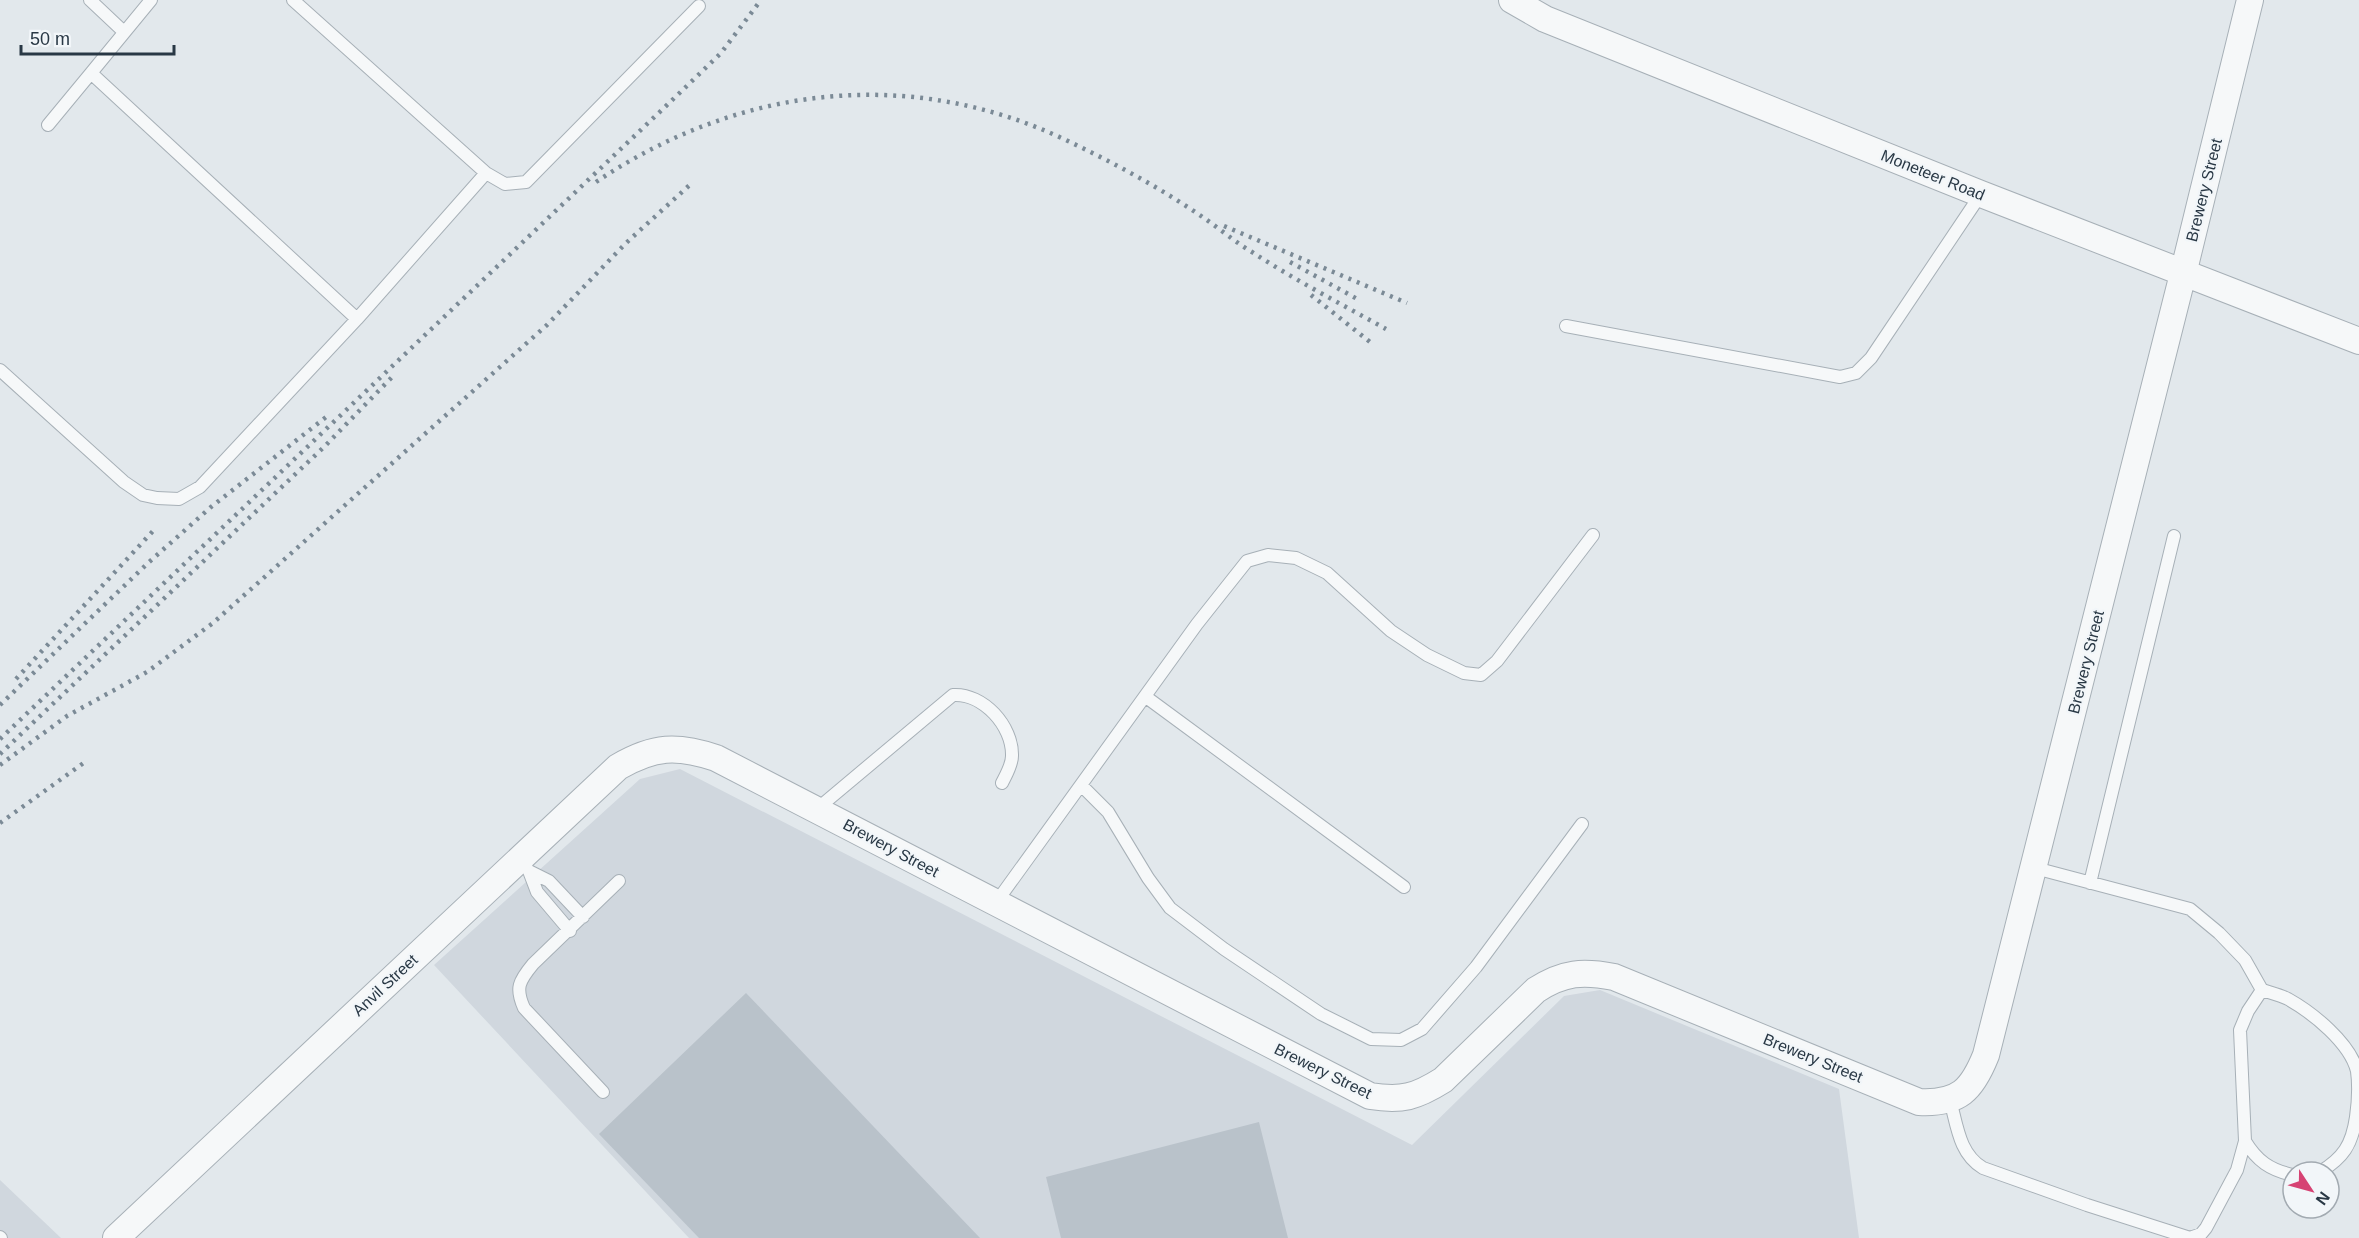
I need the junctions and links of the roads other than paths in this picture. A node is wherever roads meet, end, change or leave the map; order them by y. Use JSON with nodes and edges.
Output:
{"nodes":[{"id":1,"x":90,"y":0,"type":"edge"},
{"id":2,"x":293,"y":0,"type":"edge"},
{"id":3,"x":1512,"y":0,"type":"edge"},
{"id":4,"x":2250,"y":0,"type":"edge"},
{"id":5,"x":149,"y":1,"type":"edge"},
{"id":6,"x":699,"y":6,"type":"dead end"},
{"id":7,"x":123,"y":32,"type":"junction"},
{"id":8,"x":91,"y":73,"type":"junction"},
{"id":9,"x":48,"y":125,"type":"dead end"},
{"id":10,"x":486,"y":172,"type":"junction"},
{"id":11,"x":1981,"y":194,"type":"junction"},
{"id":12,"x":2184,"y":274,"type":"junction"},
{"id":13,"x":357,"y":319,"type":"junction"},
{"id":14,"x":1566,"y":326,"type":"dead end"},
{"id":15,"x":2359,"y":342,"type":"edge"},
{"id":16,"x":0,"y":370,"type":"edge"},
{"id":17,"x":1593,"y":535,"type":"dead end"},
{"id":18,"x":2174,"y":536,"type":"dead end"},
{"id":19,"x":1146,"y":697,"type":"junction"},
{"id":20,"x":664,"y":750,"type":"joint"},
{"id":21,"x":1002,"y":783,"type":"dead end"},
{"id":22,"x":1081,"y":785,"type":"junction"},
{"id":23,"x":817,"y":809,"type":"junction"},
{"id":24,"x":1582,"y":824,"type":"dead end"},
{"id":25,"x":524,"y":865,"type":"junction"},
{"id":26,"x":2035,"y":868,"type":"junction"},
{"id":27,"x":619,"y":881,"type":"dead end"},
{"id":28,"x":2090,"y":883,"type":"junction"},
{"id":29,"x":1404,"y":887,"type":"dead end"},
{"id":30,"x":995,"y":904,"type":"junction"},
{"id":31,"x":583,"y":917,"type":"junction"},
{"id":32,"x":570,"y":931,"type":"junction"},
{"id":33,"x":2262,"y":990,"type":"junction"},
{"id":34,"x":603,"y":1092,"type":"dead end"},
{"id":35,"x":1950,"y":1100,"type":"junction"},
{"id":36,"x":2245,"y":1141,"type":"junction"},
{"id":37,"x":2336,"y":1160,"type":"edge"},
{"id":38,"x":2281,"y":1172,"type":"edge"},
{"id":39,"x":2197,"y":1237,"type":"edge"},
{"id":40,"x":116,"y":1238,"type":"edge"}],
"edges":[{"from":1,"to":7,"type":"lane"},
{"from":2,"to":10,"type":"lane"},
{"from":3,"to":11,"type":"street","name":"Moneteer Road"},
{"from":4,"to":12,"type":"street","name":"Brewery Street"},
{"from":5,"to":7,"type":"lane"},
{"from":6,"to":10,"type":"lane"},
{"from":7,"to":8,"type":"lane"},
{"from":8,"to":9,"type":"lane"},
{"from":8,"to":13,"type":"lane"},
{"from":10,"to":13,"type":"lane"},
{"from":11,"to":12,"type":"street","name":"Moneteer Road"},
{"from":11,"to":14,"type":"lane"},
{"from":12,"to":15,"type":"street","name":"Moneteer Road"},
{"from":12,"to":26,"type":"street","name":"Brewery Street"},
{"from":13,"to":16,"type":"lane"},
{"from":17,"to":19,"type":"lane"},
{"from":18,"to":28,"type":"lane"},
{"from":19,"to":22,"type":"lane"},
{"from":19,"to":29,"type":"lane"},
{"from":20,"to":23,"type":"street","name":"Brewery Street"},
{"from":20,"to":25,"type":"street","name":"Anvil Street"},
{"from":21,"to":23,"type":"lane"},
{"from":22,"to":24,"type":"lane"},
{"from":22,"to":30,"type":"lane"},
{"from":23,"to":30,"type":"street","name":"Brewery Street"},
{"from":25,"to":31,"type":"lane"},
{"from":25,"to":32,"type":"lane"},
{"from":25,"to":40,"type":"street","name":"Anvil Street"},
{"from":26,"to":28,"type":"lane"},
{"from":26,"to":35,"type":"street","name":"Brewery Street"},
{"from":27,"to":31,"type":"lane"},
{"from":28,"to":33,"type":"lane"},
{"from":30,"to":35,"type":"street","name":"Brewery Street"},
{"from":31,"to":32,"type":"lane"},
{"from":32,"to":34,"type":"lane"},
{"from":33,"to":36,"type":"lane"},
{"from":33,"to":37,"type":"lane"},
{"from":35,"to":39,"type":"lane"},
{"from":36,"to":38,"type":"lane"},
{"from":36,"to":39,"type":"lane"}]}
